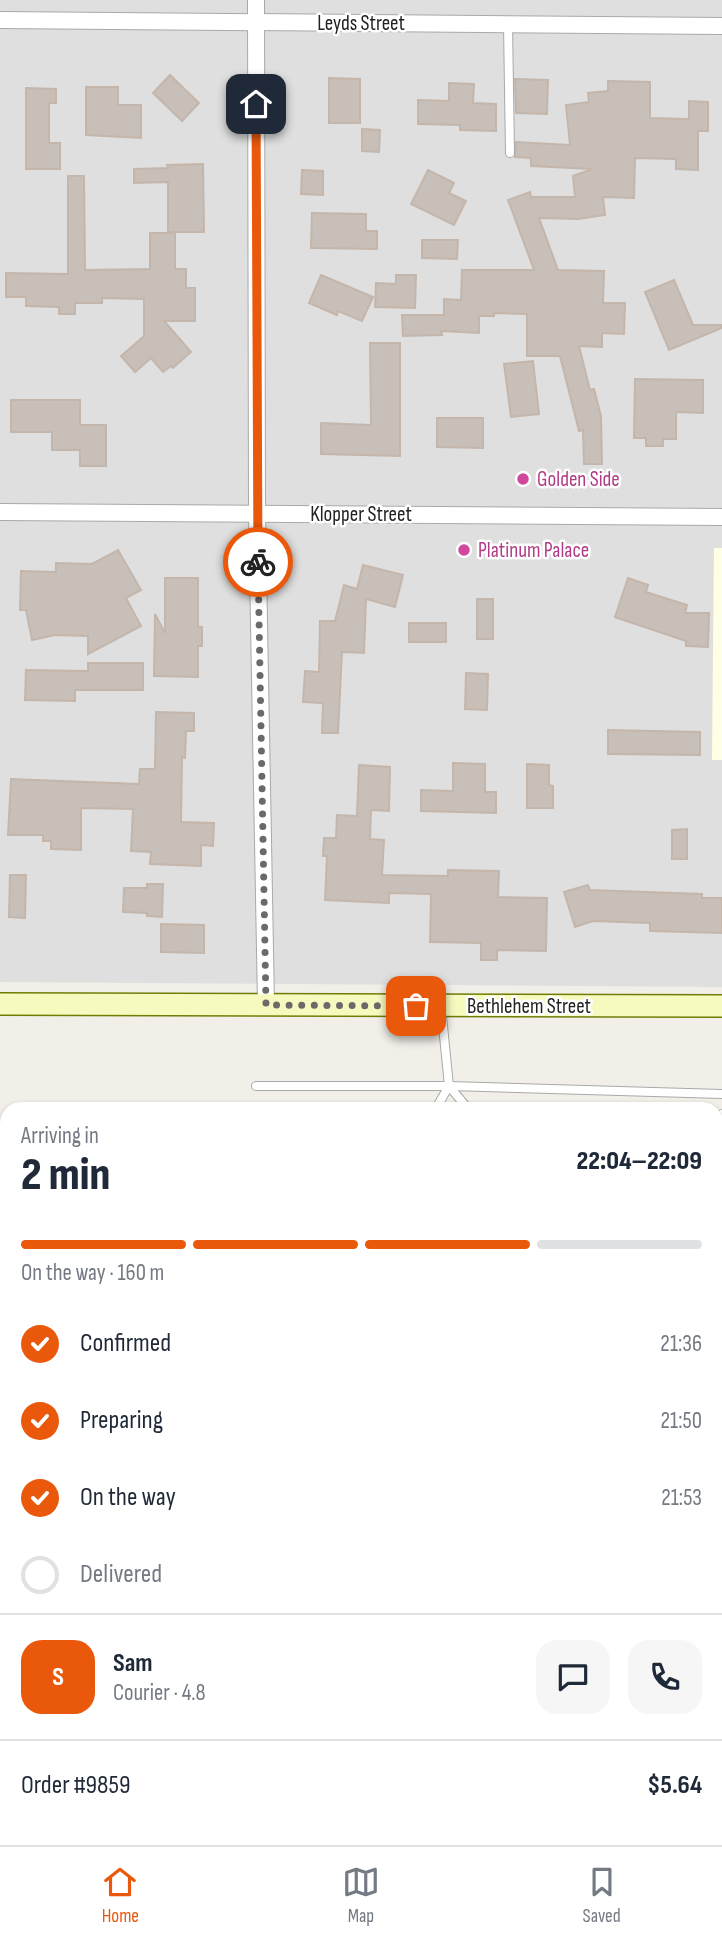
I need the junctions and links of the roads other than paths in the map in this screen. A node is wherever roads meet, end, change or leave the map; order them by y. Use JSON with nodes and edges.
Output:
{"nodes":[{"id":1,"x":256,"y":0,"type":"edge"},
{"id":2,"x":0,"y":20,"type":"edge"},
{"id":3,"x":256,"y":22,"type":"junction"},
{"id":4,"x":508,"y":24,"type":"junction"},
{"id":5,"x":722,"y":26,"type":"edge"},
{"id":6,"x":510,"y":153,"type":"dead end"},
{"id":7,"x":0,"y":512,"type":"edge"},
{"id":8,"x":257,"y":513,"type":"junction"},
{"id":9,"x":722,"y":517,"type":"edge"},
{"id":10,"x":0,"y":1004,"type":"edge"},
{"id":11,"x":266,"y":1005,"type":"junction"},
{"id":12,"x":441,"y":1006,"type":"junction"},
{"id":13,"x":722,"y":1006,"type":"edge"},
{"id":14,"x":256,"y":1086,"type":"dead end"},
{"id":15,"x":449,"y":1086,"type":"junction"},
{"id":16,"x":722,"y":1094,"type":"edge"},
{"id":17,"x":440,"y":1102,"type":"edge"},
{"id":18,"x":462,"y":1102,"type":"edge"}],
"edges":[{"from":1,"to":3,"type":"street"},
{"from":2,"to":3,"type":"street","name":"Leyds Street"},
{"from":3,"to":4,"type":"street","name":"Leyds Street"},
{"from":3,"to":8,"type":"street"},
{"from":4,"to":5,"type":"street","name":"Leyds Street"},
{"from":4,"to":6,"type":"lane"},
{"from":7,"to":8,"type":"street","name":"Klopper Street"},
{"from":8,"to":9,"type":"street","name":"Klopper Street"},
{"from":8,"to":11,"type":"street"},
{"from":10,"to":11,"type":"main road","name":"Bethlehem Street"},
{"from":11,"to":12,"type":"main road","name":"Bethlehem Street"},
{"from":12,"to":13,"type":"main road","name":"Bethlehem Street"},
{"from":12,"to":15,"type":"lane"},
{"from":14,"to":15,"type":"lane"},
{"from":15,"to":16,"type":"lane"},
{"from":15,"to":17,"type":"lane"},
{"from":15,"to":18,"type":"lane"}]}
